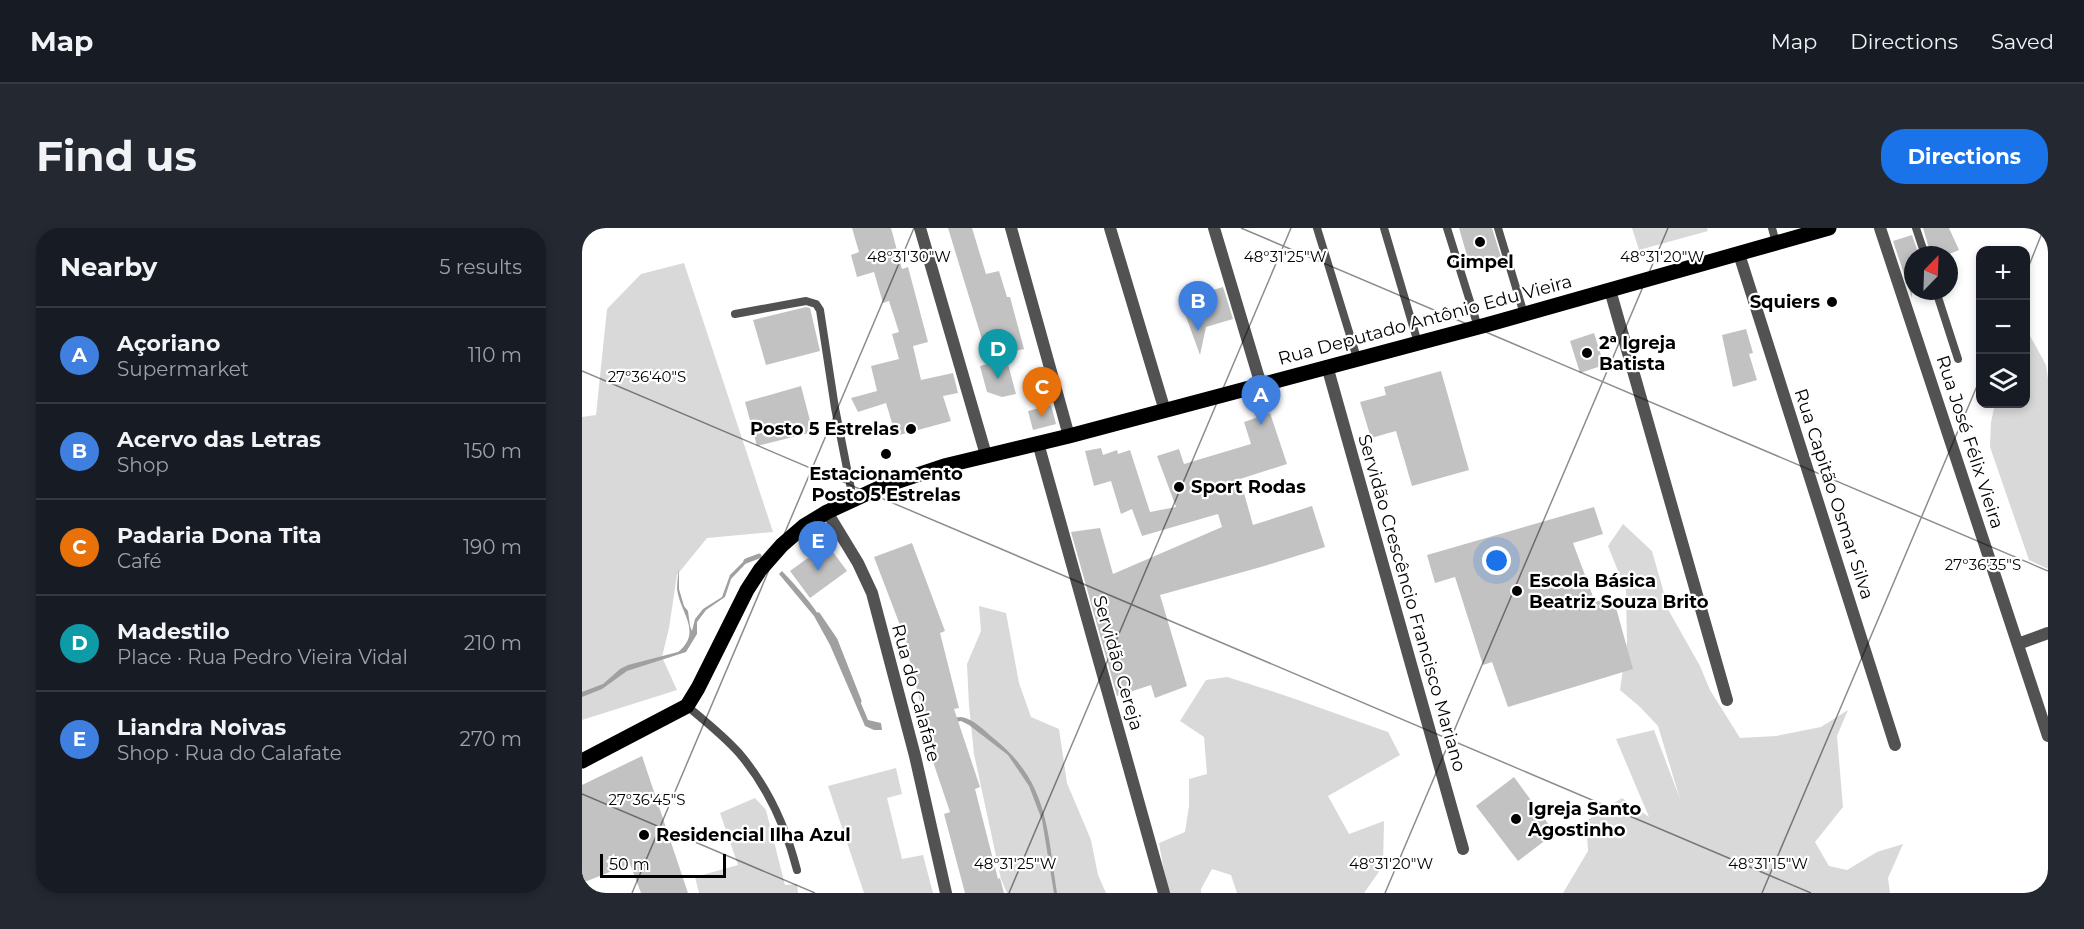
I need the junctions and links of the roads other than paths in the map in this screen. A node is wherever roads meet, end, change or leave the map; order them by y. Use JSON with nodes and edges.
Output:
{"nodes":[{"id":1,"x":920,"y":228,"type":"edge"},
{"id":2,"x":1011,"y":228,"type":"edge"},
{"id":3,"x":1110,"y":228,"type":"edge"},
{"id":4,"x":1214,"y":228,"type":"edge"},
{"id":5,"x":1317,"y":228,"type":"edge"},
{"id":6,"x":1384,"y":228,"type":"edge"},
{"id":7,"x":1447,"y":228,"type":"edge"},
{"id":8,"x":1498,"y":228,"type":"edge"},
{"id":9,"x":1829,"y":228,"type":"edge"},
{"id":10,"x":1880,"y":228,"type":"edge"},
{"id":11,"x":1916,"y":228,"type":"edge"},
{"id":12,"x":1774,"y":236,"type":"edge"},
{"id":13,"x":1922,"y":246,"type":"edge"},
{"id":14,"x":1739,"y":254,"type":"junction"},
{"id":15,"x":1610,"y":290,"type":"junction"},
{"id":16,"x":1939,"y":300,"type":"edge"},
{"id":17,"x":735,"y":314,"type":"dead end"},
{"id":18,"x":1524,"y":314,"type":"junction"},
{"id":19,"x":1478,"y":327,"type":"junction"},
{"id":20,"x":1418,"y":343,"type":"junction"},
{"id":21,"x":1357,"y":358,"type":"junction"},
{"id":22,"x":1958,"y":359,"type":"dead end"},
{"id":23,"x":1327,"y":366,"type":"junction"},
{"id":24,"x":1261,"y":384,"type":"junction"},
{"id":25,"x":1165,"y":411,"type":"junction"},
{"id":26,"x":1069,"y":436,"type":"junction"},
{"id":27,"x":1038,"y":443,"type":"junction"},
{"id":28,"x":986,"y":455,"type":"junction"},
{"id":29,"x":853,"y":499,"type":"junction"},
{"id":30,"x":827,"y":512,"type":"junction"},
{"id":31,"x":2048,"y":633,"type":"edge"},
{"id":32,"x":2018,"y":644,"type":"junction"},
{"id":33,"x":1727,"y":700,"type":"dead end"},
{"id":34,"x":687,"y":706,"type":"junction"},
{"id":35,"x":2048,"y":736,"type":"edge"},
{"id":36,"x":1895,"y":745,"type":"dead end"},
{"id":37,"x":582,"y":761,"type":"edge"},
{"id":38,"x":1463,"y":849,"type":"dead end"},
{"id":39,"x":797,"y":870,"type":"dead end"},
{"id":40,"x":946,"y":893,"type":"edge"},
{"id":41,"x":1164,"y":893,"type":"edge"}],
"edges":[{"from":1,"to":28,"type":"street"},
{"from":2,"to":26,"type":"street"},
{"from":3,"to":25,"type":"street"},
{"from":4,"to":24,"type":"street"},
{"from":5,"to":21,"type":"lane"},
{"from":6,"to":20,"type":"lane"},
{"from":7,"to":19,"type":"lane"},
{"from":8,"to":18,"type":"lane"},
{"from":9,"to":12,"type":"main road","name":"Rua Deputado Antônio Edu Vieira"},
{"from":10,"to":32,"type":"street","name":"Rua José Félix Vieira"},
{"from":11,"to":13,"type":"lane"},
{"from":12,"to":14,"type":"main road","name":"Rua Deputado Antônio Edu Vieira"},
{"from":14,"to":15,"type":"main road","name":"Rua Deputado Antônio Edu Vieira"},
{"from":14,"to":36,"type":"street","name":"Rua Capitão Osmar Silva"},
{"from":15,"to":18,"type":"main road","name":"Rua Deputado Antônio Edu Vieira"},
{"from":15,"to":33,"type":"street"},
{"from":16,"to":22,"type":"lane"},
{"from":17,"to":29,"type":"lane"},
{"from":18,"to":19,"type":"main road","name":"Rua Deputado Antônio Edu Vieira"},
{"from":19,"to":20,"type":"main road","name":"Rua Deputado Antônio Edu Vieira"},
{"from":20,"to":21,"type":"main road","name":"Rua Deputado Antônio Edu Vieira"},
{"from":21,"to":23,"type":"main road","name":"Rua Deputado Antônio Edu Vieira"},
{"from":23,"to":24,"type":"main road","name":"Rua Deputado Antônio Edu Vieira"},
{"from":23,"to":38,"type":"street","name":"Servidão Crescêncio Francisco Mariano"},
{"from":24,"to":25,"type":"main road","name":"Rua Deputado Antônio Edu Vieira"},
{"from":25,"to":26,"type":"main road","name":"Rua Deputado Antônio Edu Vieira"},
{"from":26,"to":27,"type":"main road","name":"Rua Deputado Antônio Edu Vieira"},
{"from":27,"to":28,"type":"main road","name":"Rua Deputado Antônio Edu Vieira"},
{"from":27,"to":41,"type":"street","name":"Servidão Cereja"},
{"from":28,"to":29,"type":"main road","name":"Rua Deputado Antônio Edu Vieira"},
{"from":29,"to":30,"type":"main road","name":"Rua Deputado Antônio Edu Vieira"},
{"from":30,"to":34,"type":"main road","name":"Rua Deputado Antônio Edu Vieira"},
{"from":30,"to":40,"type":"street","name":"Rua do Calafate"},
{"from":31,"to":32,"type":"street"},
{"from":32,"to":35,"type":"street","name":"Rua José Félix Vieira"},
{"from":34,"to":37,"type":"main road"},
{"from":34,"to":39,"type":"lane"}]}
